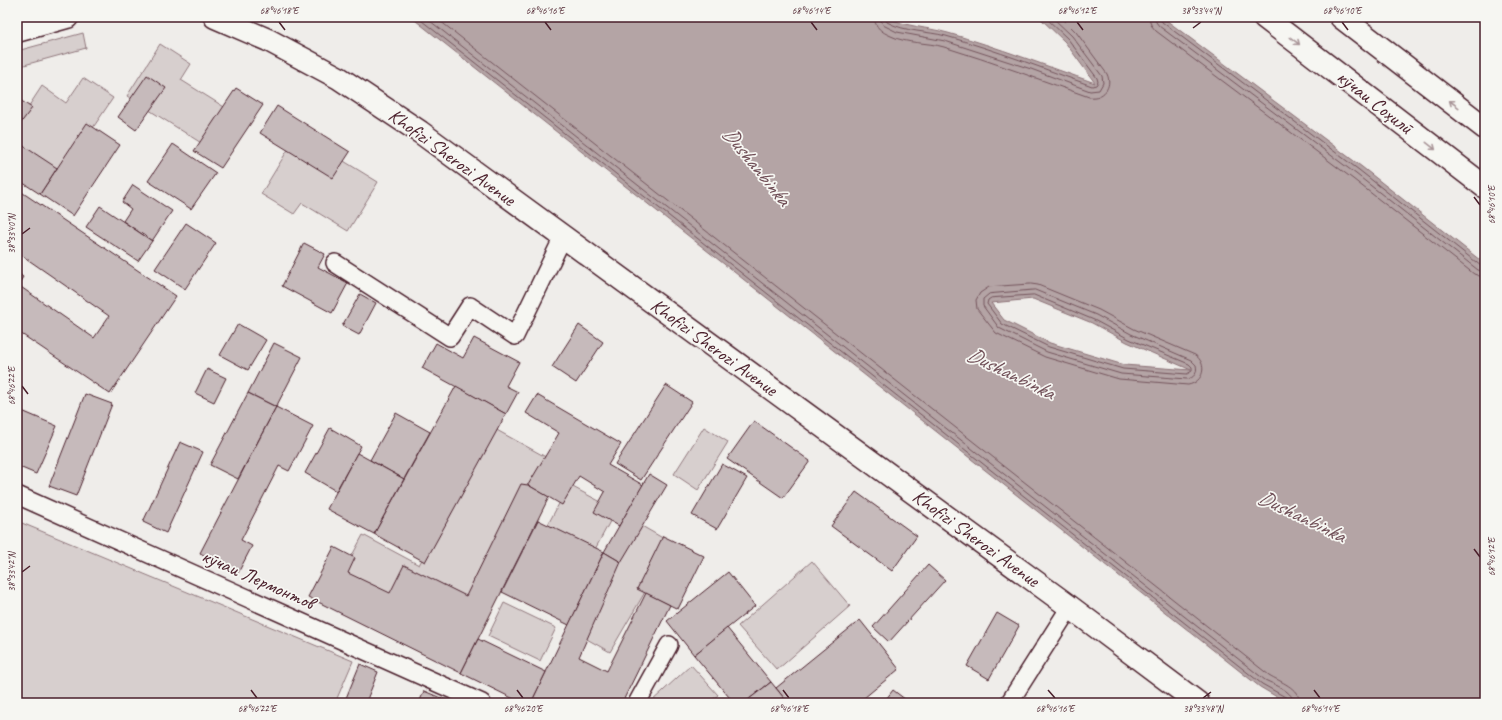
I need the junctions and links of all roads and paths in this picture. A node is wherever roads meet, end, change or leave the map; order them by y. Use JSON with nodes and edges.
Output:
{"nodes":[{"id":1,"x":67,"y":17,"type":"edge"},
{"id":2,"x":215,"y":17,"type":"edge"},
{"id":3,"x":1264,"y":17,"type":"edge"},
{"id":4,"x":1342,"y":17,"type":"edge"},
{"id":5,"x":17,"y":31,"type":"edge"},
{"id":6,"x":1485,"y":128,"type":"edge"},
{"id":7,"x":1485,"y":187,"type":"edge"},
{"id":8,"x":563,"y":237,"type":"junction"},
{"id":9,"x":335,"y":263,"type":"dead end"},
{"id":10,"x":17,"y":495,"type":"edge"},
{"id":11,"x":1070,"y":607,"type":"junction"},
{"id":12,"x":669,"y":645,"type":"dead end"},
{"id":13,"x":482,"y":703,"type":"edge"},
{"id":14,"x":637,"y":703,"type":"edge"},
{"id":15,"x":1009,"y":703,"type":"edge"},
{"id":16,"x":1198,"y":703,"type":"edge"}],
"edges":[{"from":1,"to":5,"type":"main road"},
{"from":2,"to":8,"type":"main road","name":"Khofizi Sherozi Avenue"},
{"from":3,"to":7,"type":"main road","name":"кӯчаи Соҳилӣ","one_way":true},
{"from":6,"to":4,"type":"main road","one_way":true},
{"from":8,"to":9,"type":"lane"},
{"from":8,"to":11,"type":"main road","name":"Khofizi Sherozi Avenue"},
{"from":10,"to":13,"type":"lane","name":"кӯчаи Лермонтов"},
{"from":11,"to":15,"type":"lane"},
{"from":11,"to":16,"type":"main road","name":"Khofizi Sherozi Avenue"},
{"from":12,"to":14,"type":"lane"}]}
